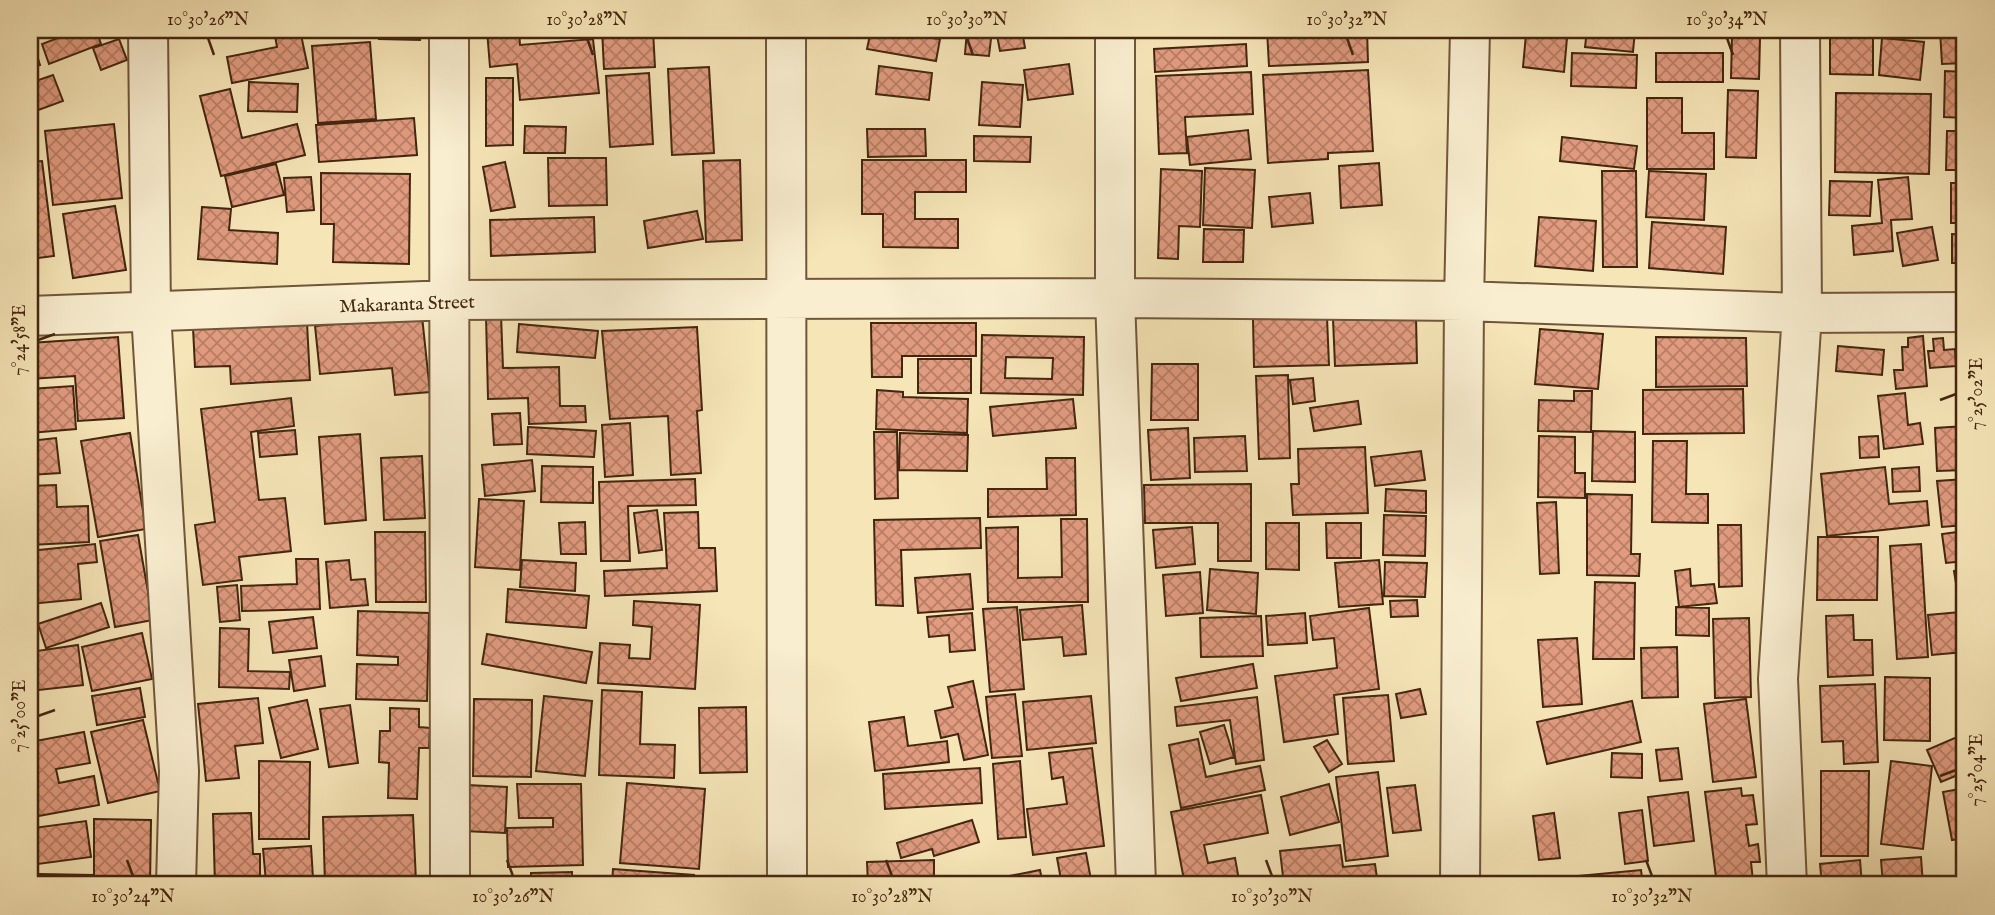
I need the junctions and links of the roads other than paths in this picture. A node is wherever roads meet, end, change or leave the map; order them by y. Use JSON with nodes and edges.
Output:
{"nodes":[{"id":1,"x":148,"y":30,"type":"edge"},
{"id":2,"x":449,"y":30,"type":"edge"},
{"id":3,"x":786,"y":30,"type":"edge"},
{"id":4,"x":1115,"y":30,"type":"edge"},
{"id":5,"x":1470,"y":30,"type":"edge"},
{"id":6,"x":1800,"y":30,"type":"edge"},
{"id":7,"x":1115,"y":298,"type":"junction"},
{"id":8,"x":451,"y":300,"type":"junction"},
{"id":9,"x":785,"y":300,"type":"junction"},
{"id":10,"x":1464,"y":301,"type":"junction"},
{"id":11,"x":151,"y":313,"type":"junction"},
{"id":12,"x":1802,"y":313,"type":"junction"},
{"id":13,"x":1965,"y":313,"type":"edge"},
{"id":14,"x":30,"y":316,"type":"edge"},
{"id":15,"x":176,"y":885,"type":"edge"},
{"id":16,"x":450,"y":885,"type":"edge"},
{"id":17,"x":787,"y":885,"type":"edge"},
{"id":18,"x":1136,"y":885,"type":"edge"},
{"id":19,"x":1460,"y":885,"type":"edge"},
{"id":20,"x":1787,"y":885,"type":"edge"}],
"edges":[{"from":1,"to":11,"type":"street"},
{"from":2,"to":8,"type":"street"},
{"from":3,"to":9,"type":"street"},
{"from":4,"to":7,"type":"street"},
{"from":5,"to":10,"type":"street"},
{"from":6,"to":12,"type":"street"},
{"from":7,"to":9,"type":"street","name":"Makaranta Street"},
{"from":7,"to":10,"type":"street","name":"Makaranta Street"},
{"from":7,"to":18,"type":"street"},
{"from":8,"to":9,"type":"street","name":"Makaranta Street"},
{"from":8,"to":11,"type":"street","name":"Makaranta Street"},
{"from":8,"to":16,"type":"street"},
{"from":9,"to":17,"type":"street"},
{"from":10,"to":12,"type":"street","name":"Makaranta Street"},
{"from":10,"to":19,"type":"street"},
{"from":11,"to":14,"type":"street","name":"Makaranta Street"},
{"from":11,"to":15,"type":"street"},
{"from":12,"to":13,"type":"street","name":"Makaranta Street"},
{"from":12,"to":20,"type":"street"}]}
